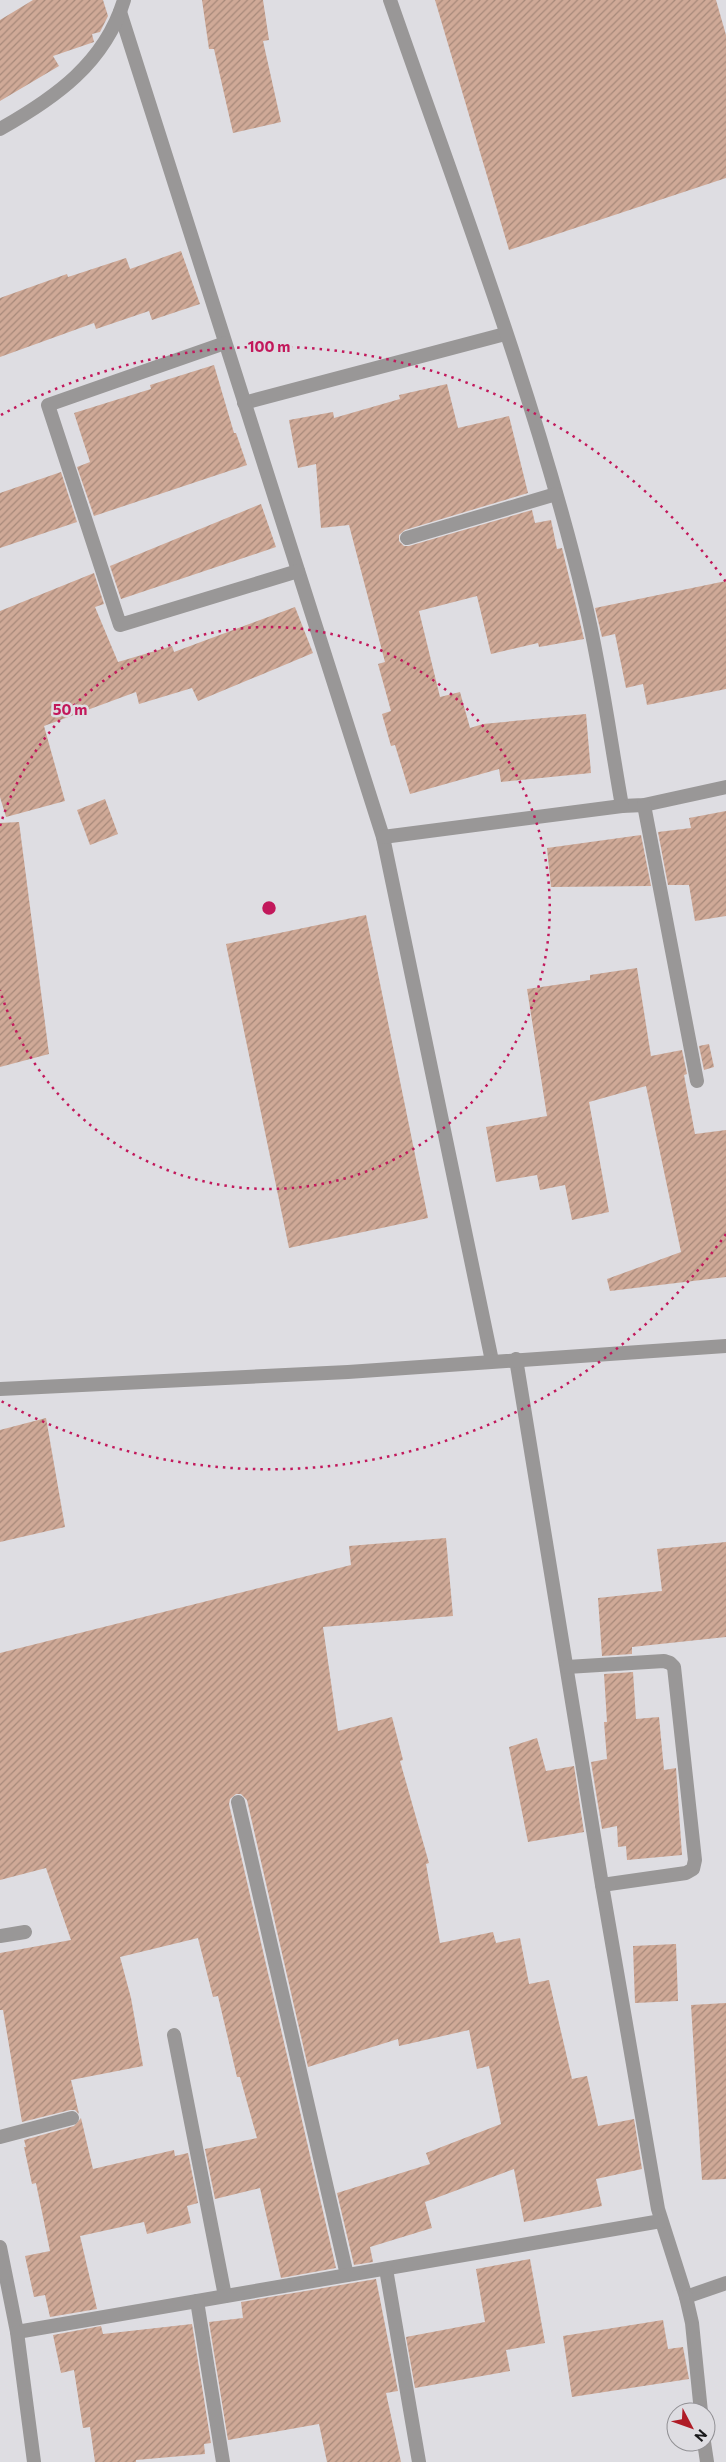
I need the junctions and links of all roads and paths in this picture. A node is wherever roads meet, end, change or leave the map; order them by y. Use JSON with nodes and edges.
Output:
{"nodes":[{"id":1,"x":390,"y":0,"type":"edge"},
{"id":2,"x":122,"y":6,"type":"edge"},
{"id":3,"x":0,"y":129,"type":"edge"},
{"id":4,"x":506,"y":334,"type":"junction"},
{"id":5,"x":225,"y":343,"type":"junction"},
{"id":6,"x":244,"y":403,"type":"junction"},
{"id":7,"x":556,"y":494,"type":"junction"},
{"id":8,"x":407,"y":538,"type":"dead end"},
{"id":9,"x":298,"y":571,"type":"junction"},
{"id":10,"x":726,"y":787,"type":"edge"},
{"id":11,"x":644,"y":805,"type":"junction"},
{"id":12,"x":622,"y":806,"type":"junction"},
{"id":13,"x":383,"y":837,"type":"junction"},
{"id":14,"x":696,"y":1081,"type":"dead end"},
{"id":15,"x":726,"y":1346,"type":"edge"},
{"id":16,"x":516,"y":1359,"type":"junction"},
{"id":17,"x":492,"y":1361,"type":"junction"},
{"id":18,"x":0,"y":1389,"type":"edge"},
{"id":19,"x":567,"y":1668,"type":"junction"},
{"id":20,"x":238,"y":1802,"type":"dead end"},
{"id":21,"x":602,"y":1885,"type":"junction"},
{"id":22,"x":26,"y":1932,"type":"dead end"},
{"id":23,"x":0,"y":1936,"type":"edge"},
{"id":24,"x":174,"y":2035,"type":"dead end"},
{"id":25,"x":72,"y":2118,"type":"dead end"},
{"id":26,"x":0,"y":2137,"type":"edge"},
{"id":27,"x":661,"y":2221,"type":"junction"},
{"id":28,"x":0,"y":2247,"type":"edge"},
{"id":29,"x":386,"y":2269,"type":"junction"},
{"id":30,"x":346,"y":2275,"type":"junction"},
{"id":31,"x":726,"y":2283,"type":"edge"},
{"id":32,"x":225,"y":2296,"type":"junction"},
{"id":33,"x":686,"y":2297,"type":"junction"},
{"id":34,"x":197,"y":2301,"type":"junction"},
{"id":35,"x":17,"y":2332,"type":"junction"},
{"id":36,"x":700,"y":2402,"type":"edge"},
{"id":37,"x":34,"y":2462,"type":"edge"},
{"id":38,"x":223,"y":2462,"type":"edge"},
{"id":39,"x":419,"y":2462,"type":"edge"}],
"edges":[{"from":1,"to":4,"type":"street"},
{"from":2,"to":3,"type":"street"},
{"from":2,"to":5,"type":"street"},
{"from":4,"to":6,"type":"street"},
{"from":4,"to":7,"type":"street"},
{"from":5,"to":6,"type":"street"},
{"from":5,"to":9,"type":"street"},
{"from":6,"to":9,"type":"street"},
{"from":7,"to":8,"type":"street"},
{"from":7,"to":12,"type":"street"},
{"from":9,"to":13,"type":"street"},
{"from":10,"to":11,"type":"street"},
{"from":11,"to":12,"type":"street"},
{"from":11,"to":14,"type":"street"},
{"from":12,"to":13,"type":"street"},
{"from":13,"to":17,"type":"street"},
{"from":15,"to":16,"type":"street"},
{"from":16,"to":17,"type":"street"},
{"from":16,"to":19,"type":"street"},
{"from":17,"to":18,"type":"street"},
{"from":19,"to":21,"type":"street"},
{"from":19,"to":21,"type":"street"},
{"from":20,"to":30,"type":"street"},
{"from":21,"to":27,"type":"street"},
{"from":22,"to":23,"type":"street"},
{"from":24,"to":32,"type":"street"},
{"from":25,"to":26,"type":"street"},
{"from":27,"to":29,"type":"street"},
{"from":27,"to":33,"type":"street"},
{"from":28,"to":35,"type":"street"},
{"from":29,"to":30,"type":"street"},
{"from":29,"to":39,"type":"street"},
{"from":30,"to":32,"type":"street"},
{"from":31,"to":33,"type":"street"},
{"from":32,"to":34,"type":"street"},
{"from":33,"to":36,"type":"street"},
{"from":34,"to":35,"type":"street"},
{"from":34,"to":38,"type":"street"},
{"from":35,"to":37,"type":"street"}]}
